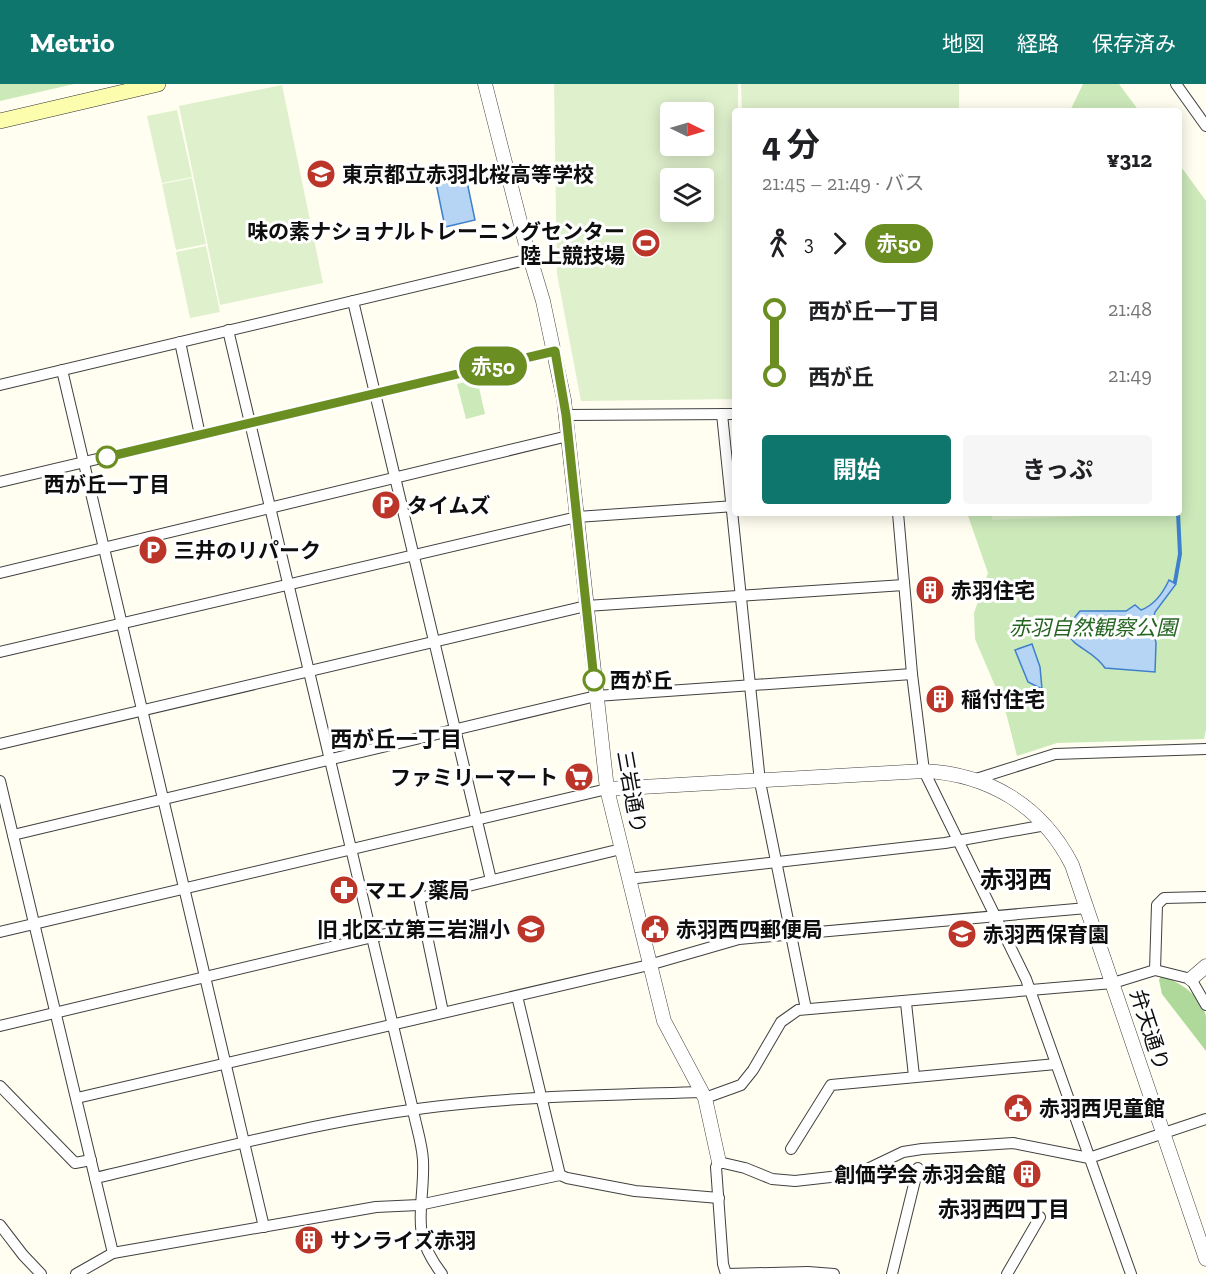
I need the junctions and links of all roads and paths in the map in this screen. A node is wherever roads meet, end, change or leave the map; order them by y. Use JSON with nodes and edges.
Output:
{"nodes":[{"id":1,"x":158,"y":84,"type":"edge"},
{"id":2,"x":485,"y":84,"type":"edge"},
{"id":3,"x":1176,"y":84,"type":"edge"},
{"id":4,"x":0,"y":121,"type":"edge"},
{"id":5,"x":1206,"y":126,"type":"edge"},
{"id":6,"x":530,"y":259,"type":"junction"},
{"id":7,"x":353,"y":301,"type":"junction"},
{"id":8,"x":228,"y":330,"type":"junction"},
{"id":9,"x":180,"y":342,"type":"junction"},
{"id":10,"x":555,"y":351,"type":"junction"},
{"id":11,"x":62,"y":370,"type":"junction"},
{"id":12,"x":0,"y":385,"type":"edge"},
{"id":13,"x":375,"y":394,"type":"junction"},
{"id":14,"x":722,"y":414,"type":"junction"},
{"id":15,"x":732,"y":414,"type":"edge"},
{"id":16,"x":566,"y":415,"type":"junction"},
{"id":17,"x":251,"y":423,"type":"junction"},
{"id":18,"x":200,"y":435,"type":"junction"},
{"id":19,"x":568,"y":436,"type":"junction"},
{"id":20,"x":84,"y":462,"type":"junction"},
{"id":21,"x":395,"y":479,"type":"junction"},
{"id":22,"x":0,"y":482,"type":"edge"},
{"id":23,"x":732,"y":498,"type":"edge"},
{"id":24,"x":732,"y":506,"type":"edge"},
{"id":25,"x":271,"y":508,"type":"junction"},
{"id":26,"x":577,"y":516,"type":"junction"},
{"id":27,"x":734,"y":516,"type":"edge"},
{"id":28,"x":898,"y":516,"type":"edge"},
{"id":29,"x":103,"y":549,"type":"junction"},
{"id":30,"x":414,"y":554,"type":"junction"},
{"id":31,"x":0,"y":573,"type":"edge"},
{"id":32,"x":904,"y":585,"type":"junction"},
{"id":33,"x":289,"y":586,"type":"junction"},
{"id":34,"x":741,"y":596,"type":"junction"},
{"id":35,"x":586,"y":606,"type":"junction"},
{"id":36,"x":121,"y":624,"type":"junction"},
{"id":37,"x":434,"y":642,"type":"junction"},
{"id":38,"x":0,"y":652,"type":"edge"},
{"id":39,"x":309,"y":672,"type":"junction"},
{"id":40,"x":912,"y":674,"type":"junction"},
{"id":41,"x":750,"y":686,"type":"junction"},
{"id":42,"x":596,"y":696,"type":"junction"},
{"id":43,"x":142,"y":710,"type":"junction"},
{"id":44,"x":455,"y":729,"type":"junction"},
{"id":45,"x":0,"y":744,"type":"edge"},
{"id":46,"x":1206,"y":749,"type":"edge"},
{"id":47,"x":331,"y":759,"type":"junction"},
{"id":48,"x":924,"y":771,"type":"junction"},
{"id":49,"x":976,"y":779,"type":"junction"},
{"id":50,"x":0,"y":781,"type":"edge"},
{"id":51,"x":760,"y":782,"type":"junction"},
{"id":52,"x":607,"y":789,"type":"junction"},
{"id":53,"x":163,"y":800,"type":"junction"},
{"id":54,"x":477,"y":820,"type":"junction"},
{"id":55,"x":1046,"y":825,"type":"junction"},
{"id":56,"x":13,"y":835,"type":"junction"},
{"id":57,"x":958,"y":841,"type":"junction"},
{"id":58,"x":621,"y":849,"type":"junction"},
{"id":59,"x":352,"y":850,"type":"junction"},
{"id":60,"x":775,"y":860,"type":"junction"},
{"id":61,"x":628,"y":879,"type":"junction"},
{"id":62,"x":491,"y":880,"type":"junction"},
{"id":63,"x":184,"y":889,"type":"junction"},
{"id":64,"x":1206,"y":897,"type":"edge"},
{"id":65,"x":1087,"y":908,"type":"junction"},
{"id":66,"x":996,"y":918,"type":"junction"},
{"id":67,"x":35,"y":924,"type":"junction"},
{"id":68,"x":423,"y":925,"type":"junction"},
{"id":69,"x":0,"y":932,"type":"edge"},
{"id":70,"x":792,"y":935,"type":"junction"},
{"id":71,"x":374,"y":938,"type":"junction"},
{"id":72,"x":650,"y":964,"type":"junction"},
{"id":73,"x":1206,"y":966,"type":"edge"},
{"id":74,"x":1155,"y":970,"type":"junction"},
{"id":75,"x":205,"y":977,"type":"junction"},
{"id":76,"x":1191,"y":979,"type":"junction"},
{"id":77,"x":1113,"y":983,"type":"junction"},
{"id":78,"x":1030,"y":990,"type":"junction"},
{"id":79,"x":517,"y":996,"type":"junction"},
{"id":80,"x":906,"y":1002,"type":"junction"},
{"id":81,"x":1206,"y":1005,"type":"edge"},
{"id":82,"x":806,"y":1010,"type":"junction"},
{"id":83,"x":56,"y":1012,"type":"junction"},
{"id":84,"x":443,"y":1012,"type":"junction"},
{"id":85,"x":393,"y":1024,"type":"junction"},
{"id":86,"x":0,"y":1026,"type":"edge"},
{"id":87,"x":1056,"y":1064,"type":"junction"},
{"id":88,"x":226,"y":1065,"type":"junction"},
{"id":89,"x":914,"y":1076,"type":"junction"},
{"id":90,"x":0,"y":1086,"type":"edge"},
{"id":91,"x":704,"y":1095,"type":"junction"},
{"id":92,"x":77,"y":1098,"type":"junction"},
{"id":93,"x":542,"y":1098,"type":"junction"},
{"id":94,"x":413,"y":1110,"type":"junction"},
{"id":95,"x":1206,"y":1119,"type":"edge"},
{"id":96,"x":1163,"y":1135,"type":"junction"},
{"id":97,"x":244,"y":1142,"type":"junction"},
{"id":98,"x":791,"y":1149,"type":"dead end"},
{"id":99,"x":1089,"y":1158,"type":"junction"},
{"id":100,"x":91,"y":1160,"type":"junction"},
{"id":101,"x":719,"y":1162,"type":"junction"},
{"id":102,"x":918,"y":1168,"type":"dead end"},
{"id":103,"x":560,"y":1175,"type":"junction"},
{"id":104,"x":95,"y":1178,"type":"junction"},
{"id":105,"x":719,"y":1198,"type":"junction"},
{"id":106,"x":419,"y":1204,"type":"junction"},
{"id":107,"x":1040,"y":1218,"type":"dead end"},
{"id":108,"x":0,"y":1225,"type":"edge"},
{"id":109,"x":264,"y":1227,"type":"junction"},
{"id":110,"x":112,"y":1253,"type":"junction"},
{"id":111,"x":1206,"y":1259,"type":"edge"},
{"id":112,"x":41,"y":1274,"type":"edge"},
{"id":113,"x":76,"y":1274,"type":"edge"},
{"id":114,"x":442,"y":1274,"type":"edge"},
{"id":115,"x":727,"y":1274,"type":"edge"},
{"id":116,"x":834,"y":1274,"type":"edge"},
{"id":117,"x":892,"y":1274,"type":"edge"},
{"id":118,"x":1007,"y":1274,"type":"edge"},
{"id":119,"x":1131,"y":1274,"type":"edge"}],
"edges":[{"from":1,"to":4,"type":"main road"},
{"from":2,"to":6,"type":"street","name":"三岩通り"},
{"from":3,"to":5,"type":"street"},
{"from":6,"to":7,"type":"street"},
{"from":6,"to":10,"type":"street","name":"三岩通り"},
{"from":7,"to":8,"type":"street"},
{"from":7,"to":13,"type":"street"},
{"from":8,"to":9,"type":"street"},
{"from":8,"to":17,"type":"street"},
{"from":9,"to":11,"type":"street"},
{"from":9,"to":18,"type":"street"},
{"from":10,"to":13,"type":"street"},
{"from":10,"to":16,"type":"street","name":"三岩通り"},
{"from":11,"to":12,"type":"street"},
{"from":11,"to":20,"type":"street"},
{"from":13,"to":17,"type":"street"},
{"from":13,"to":21,"type":"street"},
{"from":14,"to":15,"type":"street"},
{"from":14,"to":16,"type":"street"},
{"from":14,"to":23,"type":"street"},
{"from":16,"to":19,"type":"street","name":"三岩通り"},
{"from":17,"to":18,"type":"street"},
{"from":17,"to":25,"type":"street"},
{"from":18,"to":20,"type":"street"},
{"from":19,"to":21,"type":"street"},
{"from":19,"to":26,"type":"street","name":"三岩通り"},
{"from":20,"to":22,"type":"street"},
{"from":20,"to":29,"type":"street"},
{"from":21,"to":25,"type":"street"},
{"from":21,"to":30,"type":"street"},
{"from":24,"to":26,"type":"street"},
{"from":25,"to":29,"type":"street"},
{"from":25,"to":33,"type":"street"},
{"from":26,"to":30,"type":"street"},
{"from":26,"to":35,"type":"street","name":"三岩通り"},
{"from":27,"to":34,"type":"street"},
{"from":28,"to":32,"type":"street"},
{"from":29,"to":31,"type":"street"},
{"from":29,"to":36,"type":"street"},
{"from":30,"to":33,"type":"street"},
{"from":30,"to":37,"type":"street"},
{"from":32,"to":34,"type":"street"},
{"from":32,"to":40,"type":"street"},
{"from":33,"to":36,"type":"street"},
{"from":33,"to":39,"type":"street"},
{"from":34,"to":35,"type":"street"},
{"from":34,"to":41,"type":"street"},
{"from":35,"to":37,"type":"street"},
{"from":35,"to":42,"type":"street","name":"三岩通り"},
{"from":36,"to":38,"type":"street"},
{"from":36,"to":43,"type":"street"},
{"from":37,"to":39,"type":"street"},
{"from":37,"to":44,"type":"street"},
{"from":39,"to":43,"type":"street"},
{"from":39,"to":47,"type":"street"},
{"from":40,"to":41,"type":"street"},
{"from":40,"to":48,"type":"street"},
{"from":41,"to":42,"type":"street"},
{"from":41,"to":51,"type":"street"},
{"from":42,"to":44,"type":"street"},
{"from":42,"to":52,"type":"street","name":"三岩通り"},
{"from":43,"to":45,"type":"street"},
{"from":43,"to":53,"type":"street"},
{"from":44,"to":47,"type":"street"},
{"from":44,"to":54,"type":"street"},
{"from":46,"to":49,"type":"street"},
{"from":47,"to":53,"type":"street"},
{"from":47,"to":59,"type":"street"},
{"from":48,"to":49,"type":"street","name":"弁天通り"},
{"from":48,"to":51,"type":"street","name":"弁天通り"},
{"from":48,"to":57,"type":"street"},
{"from":49,"to":55,"type":"street","name":"弁天通り"},
{"from":50,"to":56,"type":"street"},
{"from":51,"to":52,"type":"street","name":"弁天通り"},
{"from":51,"to":60,"type":"street"},
{"from":52,"to":54,"type":"street"},
{"from":52,"to":58,"type":"street","name":"三岩通り"},
{"from":53,"to":56,"type":"street"},
{"from":53,"to":63,"type":"street"},
{"from":54,"to":59,"type":"street"},
{"from":54,"to":62,"type":"street"},
{"from":55,"to":57,"type":"street"},
{"from":55,"to":65,"type":"street","name":"弁天通り"},
{"from":56,"to":67,"type":"street"},
{"from":57,"to":60,"type":"street"},
{"from":57,"to":66,"type":"street"},
{"from":58,"to":61,"type":"street","name":"三岩通り"},
{"from":58,"to":62,"type":"street"},
{"from":59,"to":63,"type":"street"},
{"from":59,"to":71,"type":"street"},
{"from":60,"to":61,"type":"street"},
{"from":60,"to":70,"type":"street"},
{"from":61,"to":72,"type":"street","name":"三岩通り"},
{"from":62,"to":68,"type":"street"},
{"from":63,"to":67,"type":"street"},
{"from":63,"to":75,"type":"street"},
{"from":64,"to":74,"type":"street"},
{"from":65,"to":66,"type":"street"},
{"from":65,"to":77,"type":"street","name":"弁天通り"},
{"from":66,"to":70,"type":"street"},
{"from":66,"to":78,"type":"street"},
{"from":67,"to":69,"type":"street"},
{"from":67,"to":83,"type":"street"},
{"from":68,"to":71,"type":"street"},
{"from":68,"to":84,"type":"street"},
{"from":70,"to":72,"type":"street"},
{"from":70,"to":82,"type":"street"},
{"from":71,"to":75,"type":"street"},
{"from":71,"to":85,"type":"street"},
{"from":72,"to":79,"type":"street"},
{"from":72,"to":91,"type":"street","name":"三岩通り"},
{"from":73,"to":76,"type":"street"},
{"from":74,"to":76,"type":"street"},
{"from":74,"to":77,"type":"street"},
{"from":75,"to":83,"type":"street"},
{"from":75,"to":88,"type":"street"},
{"from":76,"to":81,"type":"street"},
{"from":77,"to":78,"type":"street"},
{"from":77,"to":96,"type":"street","name":"弁天通り"},
{"from":78,"to":80,"type":"street"},
{"from":78,"to":87,"type":"street"},
{"from":79,"to":84,"type":"street"},
{"from":79,"to":93,"type":"street"},
{"from":80,"to":82,"type":"street"},
{"from":80,"to":89,"type":"street"},
{"from":82,"to":91,"type":"street"},
{"from":83,"to":86,"type":"street"},
{"from":83,"to":92,"type":"street"},
{"from":84,"to":85,"type":"street"},
{"from":85,"to":88,"type":"street"},
{"from":85,"to":94,"type":"street"},
{"from":87,"to":89,"type":"street"},
{"from":87,"to":99,"type":"street"},
{"from":88,"to":92,"type":"street"},
{"from":88,"to":97,"type":"street"},
{"from":89,"to":98,"type":"street"},
{"from":90,"to":100,"type":"street"},
{"from":91,"to":93,"type":"street"},
{"from":91,"to":101,"type":"street","name":"三岩通り"},
{"from":92,"to":100,"type":"street"},
{"from":93,"to":94,"type":"street"},
{"from":93,"to":103,"type":"street"},
{"from":94,"to":97,"type":"street"},
{"from":94,"to":106,"type":"street"},
{"from":95,"to":96,"type":"street"},
{"from":96,"to":99,"type":"street"},
{"from":96,"to":111,"type":"street","name":"弁天通り"},
{"from":97,"to":104,"type":"street"},
{"from":97,"to":109,"type":"street"},
{"from":99,"to":101,"type":"street"},
{"from":99,"to":119,"type":"street"},
{"from":100,"to":104,"type":"street"},
{"from":101,"to":105,"type":"street"},
{"from":102,"to":117,"type":"street"},
{"from":103,"to":105,"type":"street"},
{"from":103,"to":106,"type":"street"},
{"from":104,"to":110,"type":"street"},
{"from":105,"to":115,"type":"street"},
{"from":106,"to":109,"type":"street"},
{"from":106,"to":114,"type":"street"},
{"from":107,"to":118,"type":"street"},
{"from":108,"to":112,"type":"street"},
{"from":109,"to":110,"type":"street"},
{"from":110,"to":113,"type":"street"},
{"from":115,"to":116,"type":"street"}]}
